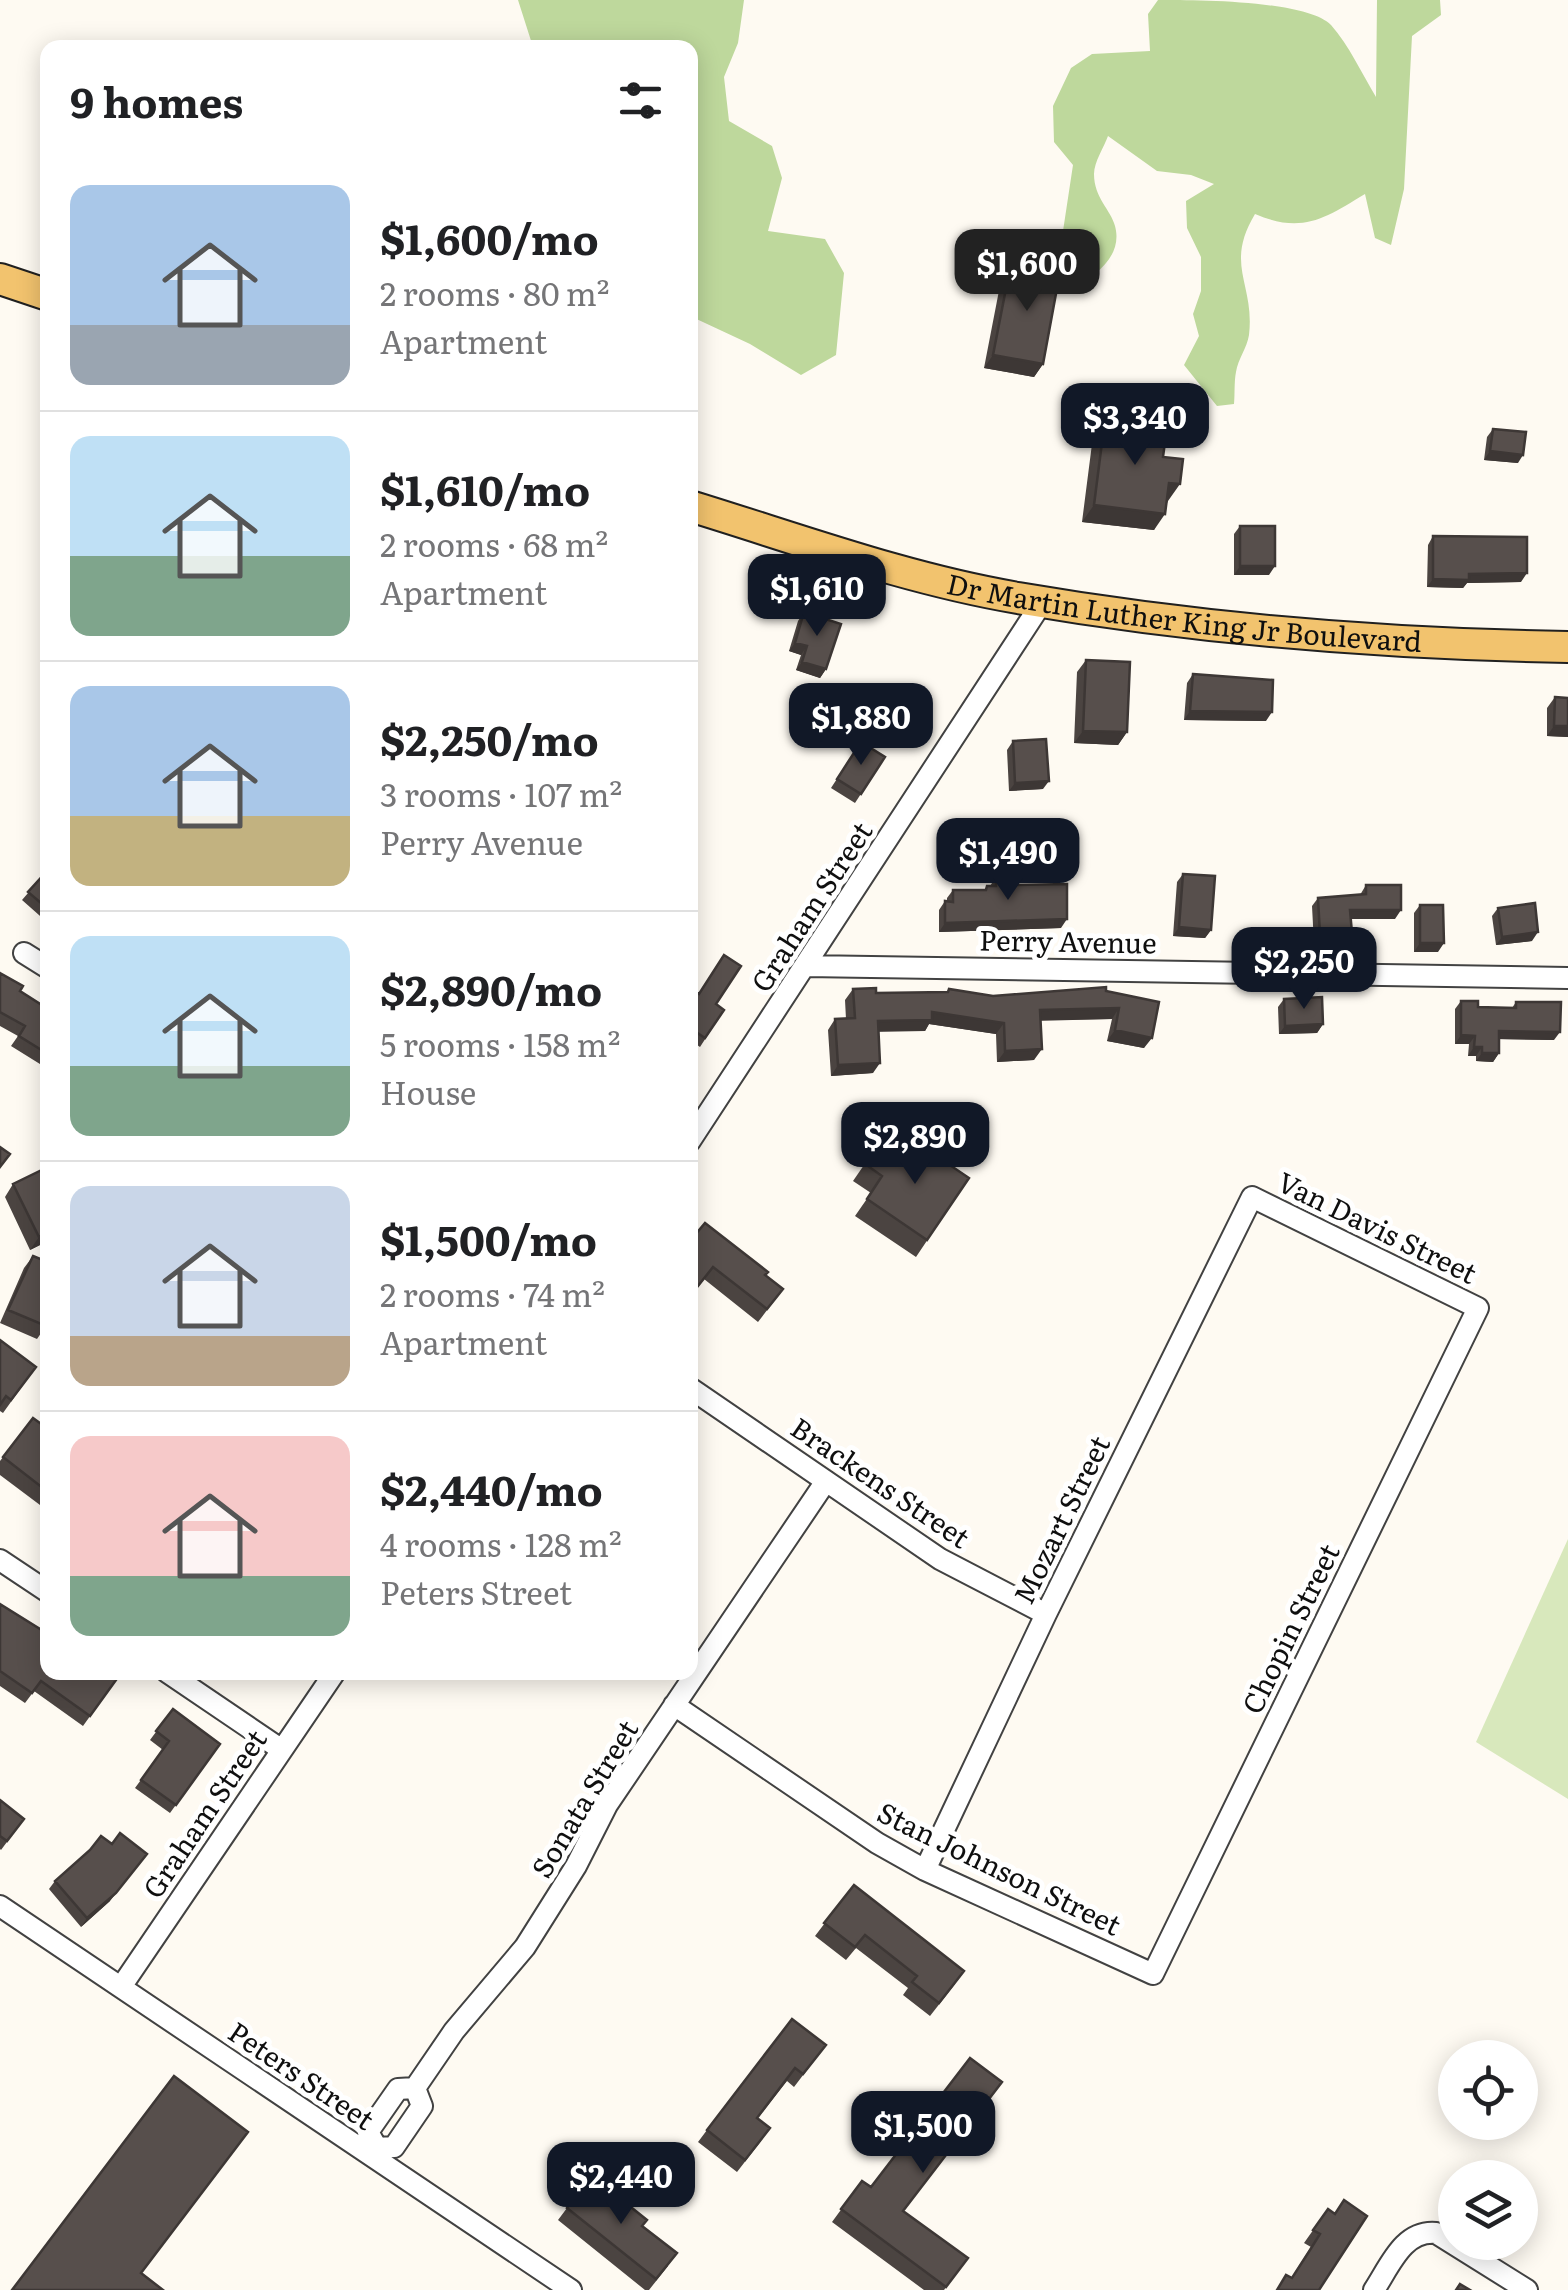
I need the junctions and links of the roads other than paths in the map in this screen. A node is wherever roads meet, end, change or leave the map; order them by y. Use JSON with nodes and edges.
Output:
{"nodes":[{"id":1,"x":0,"y":279,"type":"edge"},
{"id":2,"x":40,"y":292,"type":"edge"},
{"id":3,"x":698,"y":508,"type":"edge"},
{"id":4,"x":1043,"y":601,"type":"junction"},
{"id":5,"x":1568,"y":647,"type":"edge"},
{"id":6,"x":24,"y":953,"type":"dead end"},
{"id":7,"x":40,"y":963,"type":"edge"},
{"id":8,"x":806,"y":966,"type":"junction"},
{"id":9,"x":1568,"y":978,"type":"edge"},
{"id":10,"x":698,"y":1130,"type":"edge"},
{"id":11,"x":1252,"y":1197,"type":"joint"},
{"id":12,"x":1478,"y":1308,"type":"joint"},
{"id":13,"x":698,"y":1393,"type":"edge"},
{"id":14,"x":826,"y":1480,"type":"junction"},
{"id":15,"x":0,"y":1560,"type":"edge"},
{"id":16,"x":40,"y":1587,"type":"edge"},
{"id":17,"x":1046,"y":1614,"type":"junction"},
{"id":18,"x":698,"y":1670,"type":"edge"},
{"id":19,"x":179,"y":1680,"type":"edge"},
{"id":20,"x":330,"y":1680,"type":"edge"},
{"id":21,"x":691,"y":1680,"type":"edge"},
{"id":22,"x":674,"y":1706,"type":"junction"},
{"id":23,"x":282,"y":1750,"type":"junction"},
{"id":24,"x":925,"y":1870,"type":"junction"},
{"id":25,"x":0,"y":1906,"type":"edge"},
{"id":26,"x":1153,"y":1974,"type":"joint"},
{"id":27,"x":121,"y":1987,"type":"junction"},
{"id":28,"x":415,"y":2088,"type":"junction"},
{"id":29,"x":373,"y":2152,"type":"junction"},
{"id":30,"x":571,"y":2290,"type":"edge"},
{"id":31,"x":1374,"y":2290,"type":"edge"},
{"id":32,"x":1527,"y":2290,"type":"edge"}],
"edges":[{"from":1,"to":2,"type":"main road"},
{"from":3,"to":4,"type":"main road","name":"Dr Martin Luther King Jr Boulevard"},
{"from":4,"to":5,"type":"main road","name":"Dr Martin Luther King Jr Boulevard"},
{"from":4,"to":8,"type":"street","name":"Graham Street"},
{"from":6,"to":7,"type":"street"},
{"from":8,"to":9,"type":"street","name":"Perry Avenue"},
{"from":8,"to":10,"type":"street","name":"Graham Street"},
{"from":11,"to":12,"type":"street","name":"Van Davis Street"},
{"from":11,"to":17,"type":"street","name":"Mozart Street"},
{"from":12,"to":26,"type":"street","name":"Chopin Street"},
{"from":13,"to":14,"type":"street","name":"Brackens Street"},
{"from":14,"to":17,"type":"street","name":"Brackens Street"},
{"from":14,"to":18,"type":"street","name":"Sonata Street"},
{"from":15,"to":16,"type":"street"},
{"from":17,"to":24,"type":"street","name":"Mozart Street"},
{"from":19,"to":23,"type":"street"},
{"from":20,"to":23,"type":"street","name":"Graham Street"},
{"from":21,"to":22,"type":"street","name":"Sonata Street"},
{"from":22,"to":24,"type":"street","name":"Stan Johnson Street"},
{"from":22,"to":28,"type":"street","name":"Sonata Street"},
{"from":23,"to":27,"type":"street","name":"Graham Street"},
{"from":24,"to":26,"type":"street","name":"Stan Johnson Street"},
{"from":25,"to":27,"type":"street","name":"Peters Street"},
{"from":27,"to":29,"type":"street","name":"Peters Street"},
{"from":28,"to":29,"type":"street","name":"Sonata Street"},
{"from":28,"to":29,"type":"street","name":"Sonata Street"},
{"from":29,"to":30,"type":"street","name":"Peters Street"},
{"from":31,"to":32,"type":"street"}]}
